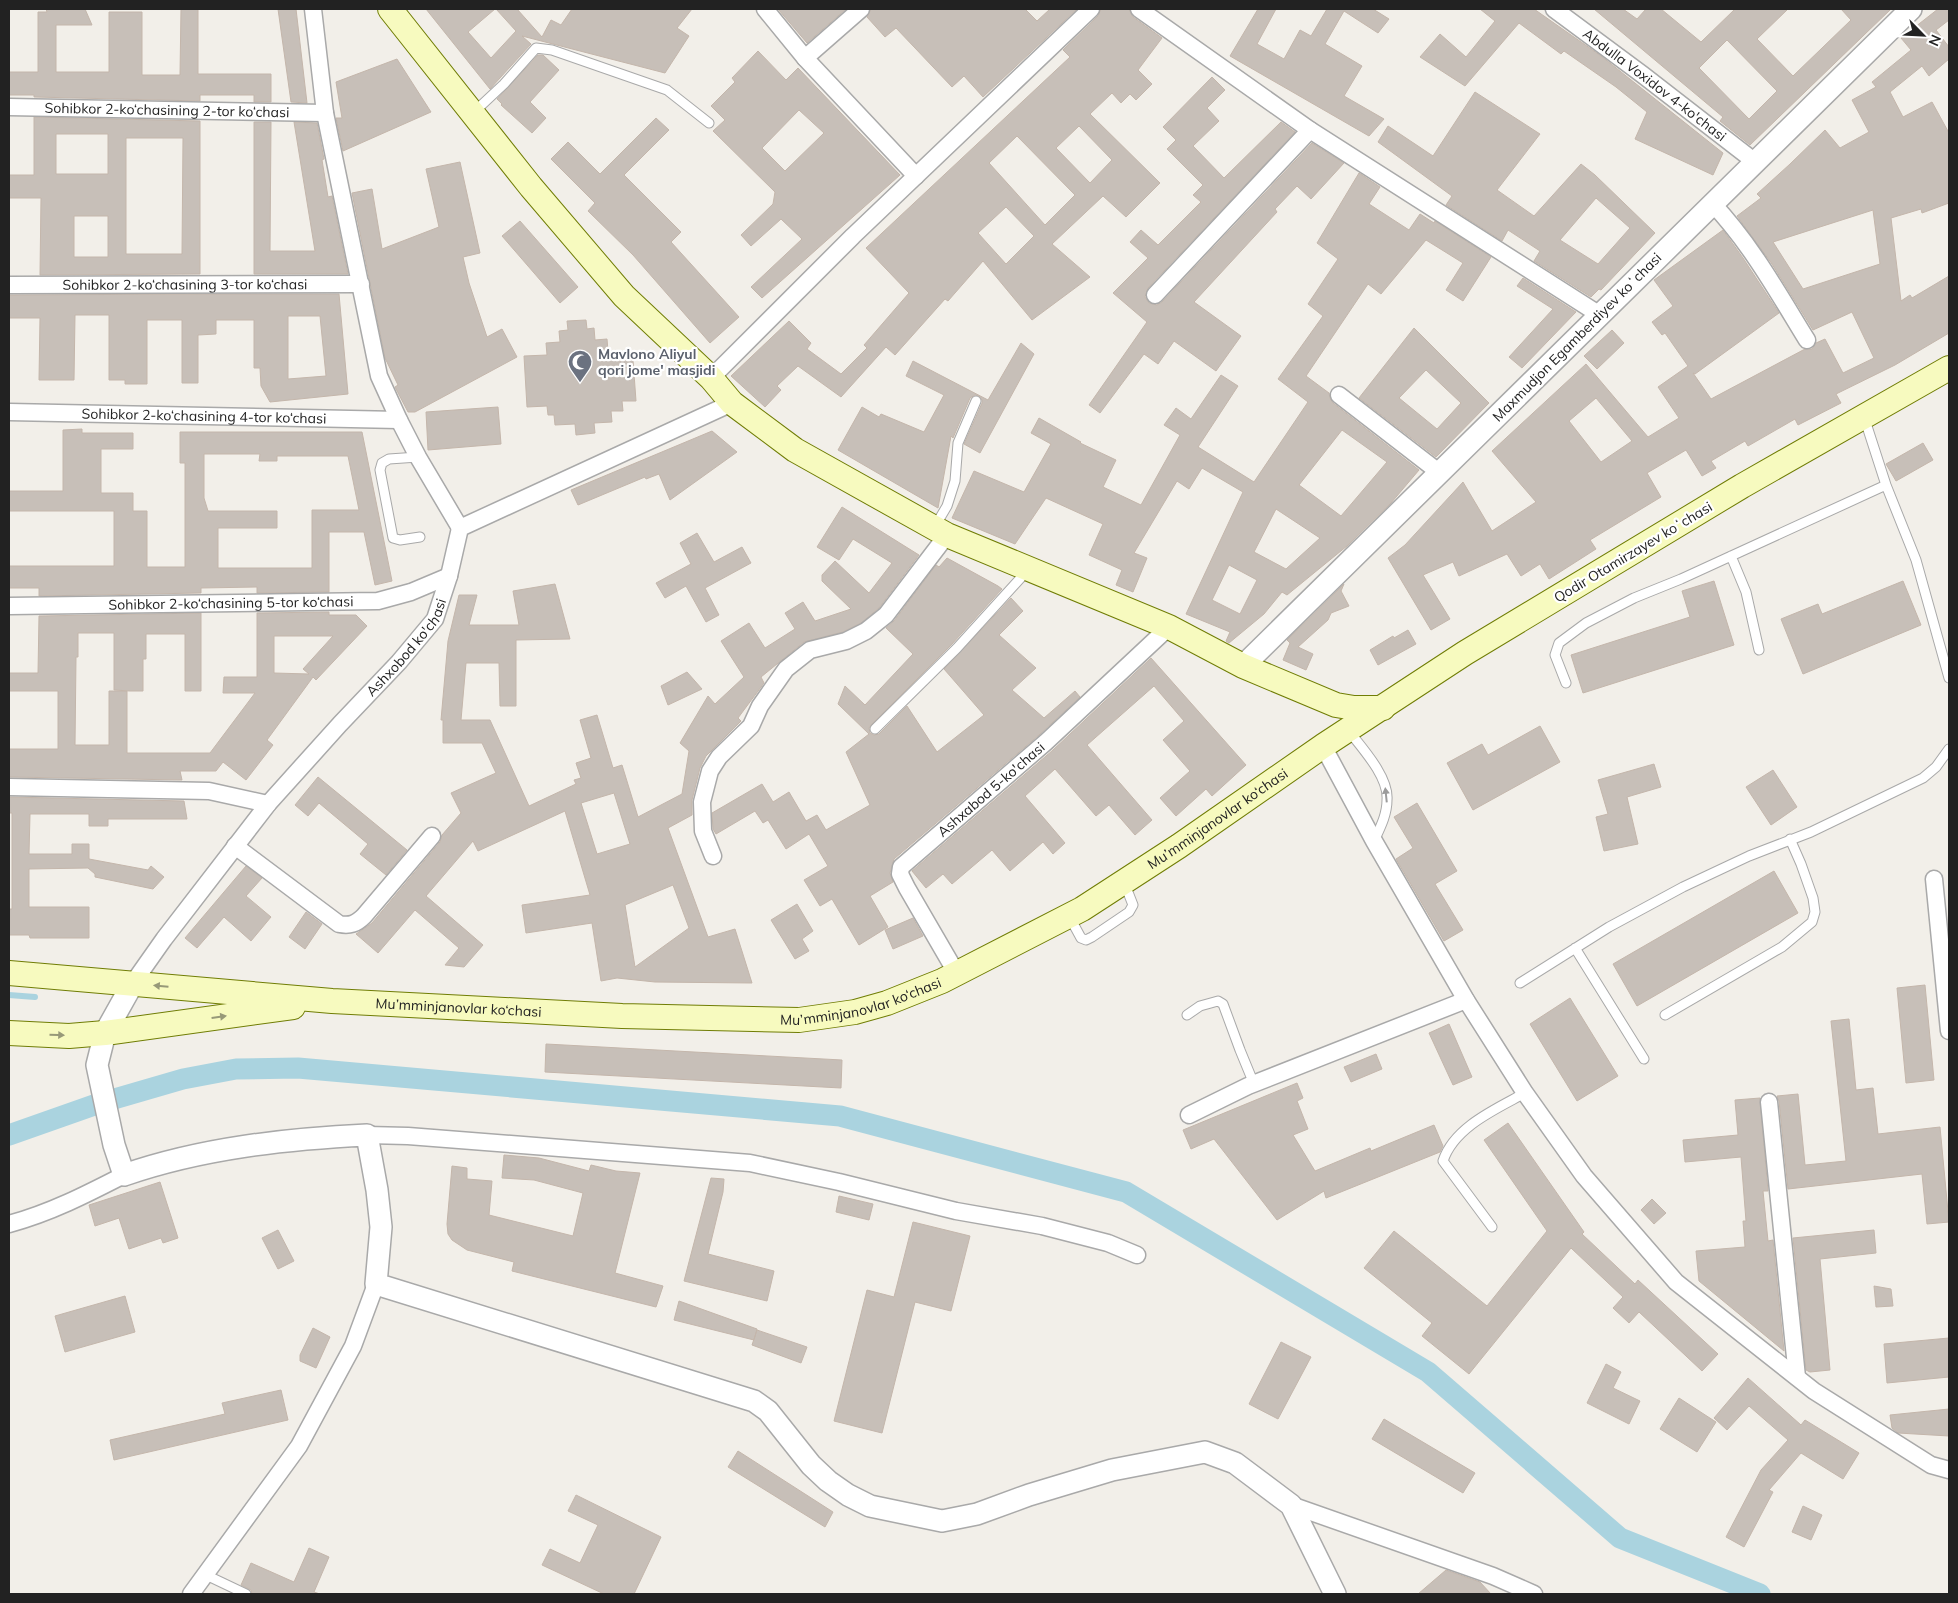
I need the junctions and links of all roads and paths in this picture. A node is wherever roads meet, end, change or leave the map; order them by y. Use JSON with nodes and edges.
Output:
{"nodes":[{"id":1,"x":313,"y":9,"type":"edge"},
{"id":2,"x":390,"y":9,"type":"edge"},
{"id":3,"x":764,"y":9,"type":"edge"},
{"id":4,"x":861,"y":9,"type":"edge"},
{"id":5,"x":1091,"y":9,"type":"edge"},
{"id":6,"x":1139,"y":9,"type":"edge"},
{"id":7,"x":1554,"y":9,"type":"edge"},
{"id":8,"x":1911,"y":9,"type":"edge"},
{"id":9,"x":805,"y":58,"type":"junction"},
{"id":10,"x":9,"y":107,"type":"edge"},
{"id":11,"x":325,"y":113,"type":"junction"},
{"id":12,"x":473,"y":114,"type":"junction"},
{"id":13,"x":709,"y":123,"type":"dead end"},
{"id":14,"x":1310,"y":130,"type":"junction"},
{"id":15,"x":1754,"y":161,"type":"junction"},
{"id":16,"x":916,"y":176,"type":"junction"},
{"id":17,"x":1712,"y":203,"type":"junction"},
{"id":18,"x":361,"y":284,"type":"junction"},
{"id":19,"x":9,"y":285,"type":"edge"},
{"id":20,"x":1155,"y":295,"type":"dead end"},
{"id":21,"x":1600,"y":315,"type":"junction"},
{"id":22,"x":1807,"y":340,"type":"dead end"},
{"id":23,"x":1949,"y":368,"type":"edge"},
{"id":24,"x":711,"y":378,"type":"junction"},
{"id":25,"x":1339,"y":395,"type":"dead end"},
{"id":26,"x":976,"y":401,"type":"dead end"},
{"id":27,"x":732,"y":403,"type":"junction"},
{"id":28,"x":9,"y":412,"type":"edge"},
{"id":29,"x":1864,"y":417,"type":"junction"},
{"id":30,"x":399,"y":420,"type":"junction"},
{"id":31,"x":418,"y":457,"type":"junction"},
{"id":32,"x":1440,"y":473,"type":"junction"},
{"id":33,"x":1886,"y":485,"type":"junction"},
{"id":34,"x":460,"y":528,"type":"junction"},
{"id":35,"x":940,"y":531,"type":"junction"},
{"id":36,"x":420,"y":537,"type":"dead end"},
{"id":37,"x":1731,"y":556,"type":"junction"},
{"id":38,"x":1029,"y":568,"type":"junction"},
{"id":39,"x":449,"y":576,"type":"junction"},
{"id":40,"x":9,"y":606,"type":"edge"},
{"id":41,"x":1169,"y":627,"type":"junction"},
{"id":42,"x":1760,"y":650,"type":"dead end"},
{"id":43,"x":1243,"y":666,"type":"junction"},
{"id":44,"x":1949,"y":678,"type":"edge"},
{"id":45,"x":1566,"y":683,"type":"dead end"},
{"id":46,"x":1382,"y":708,"type":"junction"},
{"id":47,"x":875,"y":729,"type":"dead end"},
{"id":48,"x":1348,"y":730,"type":"junction"},
{"id":49,"x":1323,"y":746,"type":"junction"},
{"id":50,"x":1949,"y":749,"type":"edge"},
{"id":51,"x":9,"y":787,"type":"edge"},
{"id":52,"x":268,"y":804,"type":"junction"},
{"id":53,"x":432,"y":836,"type":"dead end"},
{"id":54,"x":1790,"y":839,"type":"junction"},
{"id":55,"x":1374,"y":841,"type":"junction"},
{"id":56,"x":235,"y":846,"type":"junction"},
{"id":57,"x":713,"y":856,"type":"dead end"},
{"id":58,"x":1934,"y":879,"type":"dead end"},
{"id":59,"x":1575,"y":948,"type":"junction"},
{"id":60,"x":9,"y":974,"type":"edge"},
{"id":61,"x":957,"y":974,"type":"junction"},
{"id":62,"x":133,"y":983,"type":"junction"},
{"id":63,"x":1520,"y":983,"type":"dead end"},
{"id":64,"x":1466,"y":1000,"type":"junction"},
{"id":65,"x":332,"y":1001,"type":"junction"},
{"id":66,"x":1187,"y":1014,"type":"dead end"},
{"id":67,"x":1665,"y":1015,"type":"dead end"},
{"id":68,"x":1949,"y":1031,"type":"edge"},
{"id":69,"x":9,"y":1033,"type":"edge"},
{"id":70,"x":105,"y":1033,"type":"junction"},
{"id":71,"x":1644,"y":1059,"type":"dead end"},
{"id":72,"x":1254,"y":1084,"type":"junction"},
{"id":73,"x":1525,"y":1092,"type":"junction"},
{"id":74,"x":1769,"y":1102,"type":"dead end"},
{"id":75,"x":1190,"y":1115,"type":"dead end"},
{"id":76,"x":367,"y":1135,"type":"junction"},
{"id":77,"x":124,"y":1175,"type":"junction"},
{"id":78,"x":9,"y":1224,"type":"edge"},
{"id":79,"x":1492,"y":1226,"type":"dead end"},
{"id":80,"x":1138,"y":1255,"type":"dead end"},
{"id":81,"x":376,"y":1284,"type":"junction"},
{"id":82,"x":1797,"y":1377,"type":"junction"},
{"id":83,"x":1949,"y":1470,"type":"edge"},
{"id":84,"x":1291,"y":1506,"type":"junction"},
{"id":85,"x":206,"y":1575,"type":"junction"},
{"id":86,"x":1493,"y":1576,"type":"junction"},
{"id":87,"x":191,"y":1594,"type":"edge"},
{"id":88,"x":246,"y":1594,"type":"edge"},
{"id":89,"x":1334,"y":1594,"type":"edge"},
{"id":90,"x":1509,"y":1594,"type":"edge"},
{"id":91,"x":1534,"y":1594,"type":"edge"}],
"edges":[{"from":1,"to":11,"type":"street"},
{"from":2,"to":12,"type":"main road"},
{"from":3,"to":9,"type":"street"},
{"from":4,"to":9,"type":"street"},
{"from":5,"to":16,"type":"street"},
{"from":6,"to":14,"type":"street"},
{"from":7,"to":15,"type":"street","name":"Abdulla Voxidov 4-ko'chasi"},
{"from":8,"to":15,"type":"street","name":"Maxmudjon Egamberdiyev koʻchasi"},
{"from":9,"to":16,"type":"street"},
{"from":10,"to":11,"type":"street","name":"Sohibkor 2-ko‘chasining 2-tor ko‘chasi"},
{"from":11,"to":18,"type":"street"},
{"from":12,"to":13,"type":"lane"},
{"from":12,"to":24,"type":"main road"},
{"from":14,"to":20,"type":"street"},
{"from":14,"to":21,"type":"street"},
{"from":15,"to":17,"type":"street","name":"Maxmudjon Egamberdiyev koʻchasi"},
{"from":16,"to":24,"type":"street"},
{"from":17,"to":21,"type":"street","name":"Maxmudjon Egamberdiyev koʻchasi"},
{"from":17,"to":22,"type":"street"},
{"from":18,"to":19,"type":"street","name":"Sohibkor 2-ko‘chasining 3-tor ko‘chasi"},
{"from":18,"to":30,"type":"street"},
{"from":21,"to":32,"type":"street","name":"Maxmudjon Egamberdiyev koʻchasi"},
{"from":23,"to":29,"type":"main road","name":"Qodir Otamirzayev koʻchasi"},
{"from":24,"to":27,"type":"main road"},
{"from":25,"to":32,"type":"street"},
{"from":26,"to":35,"type":"lane"},
{"from":27,"to":34,"type":"street"},
{"from":27,"to":35,"type":"main road"},
{"from":28,"to":30,"type":"street","name":"Sohibkor 2-ko‘chasining 4-tor ko‘chasi"},
{"from":29,"to":33,"type":"lane"},
{"from":29,"to":46,"type":"main road","name":"Qodir Otamirzayev koʻchasi"},
{"from":30,"to":31,"type":"street"},
{"from":31,"to":34,"type":"street"},
{"from":31,"to":36,"type":"lane"},
{"from":32,"to":43,"type":"street","name":"Maxmudjon Egamberdiyev koʻchasi"},
{"from":33,"to":37,"type":"lane"},
{"from":33,"to":44,"type":"lane"},
{"from":34,"to":39,"type":"street","name":"Ashxobod ko'chasi"},
{"from":35,"to":38,"type":"main road"},
{"from":35,"to":57,"type":"street"},
{"from":37,"to":42,"type":"lane"},
{"from":37,"to":45,"type":"lane"},
{"from":38,"to":41,"type":"main road"},
{"from":38,"to":47,"type":"lane"},
{"from":39,"to":40,"type":"street","name":"Sohibkor 2-ko‘chasining 5-tor ko‘chasi"},
{"from":39,"to":52,"type":"street","name":"Ashxobod ko'chasi"},
{"from":41,"to":43,"type":"main road"},
{"from":41,"to":61,"type":"street","name":"Ashxabod 5-ko'chasi"},
{"from":43,"to":46,"type":"main road"},
{"from":46,"to":48,"type":"main road","name":"Qodir Otamirzayev koʻchasi"},
{"from":48,"to":49,"type":"main road","name":"Qodir Otamirzayev koʻchasi"},
{"from":55,"to":48,"type":"lane","one_way":true},
{"from":49,"to":55,"type":"street"},
{"from":49,"to":61,"type":"main road","name":"Mu’mminjanovlar ko‘chasi"},
{"from":50,"to":54,"type":"lane"},
{"from":51,"to":52,"type":"street"},
{"from":52,"to":56,"type":"street","name":"Ashxobod ko'chasi"},
{"from":53,"to":56,"type":"street"},
{"from":54,"to":59,"type":"lane"},
{"from":54,"to":67,"type":"lane"},
{"from":55,"to":64,"type":"street"},
{"from":56,"to":62,"type":"street","name":"Ashxobod ko'chasi"},
{"from":58,"to":68,"type":"street"},
{"from":59,"to":63,"type":"lane"},
{"from":59,"to":71,"type":"lane"},
{"from":60,"to":62,"type":"main road","name":"Mu’mminjanovlar ko‘chasi"},
{"from":61,"to":65,"type":"main road","name":"Mu’mminjanovlar ko‘chasi"},
{"from":65,"to":62,"type":"main road","name":"Mu’mminjanovlar ko‘chasi","one_way":true},
{"from":62,"to":70,"type":"street"},
{"from":64,"to":72,"type":"street"},
{"from":64,"to":73,"type":"street"},
{"from":70,"to":65,"type":"main road","name":"Mu’mminjanovlar ko‘chasi","one_way":true},
{"from":66,"to":72,"type":"lane"},
{"from":69,"to":70,"type":"main road","name":"Mu’mminjanovlar ko‘chasi","one_way":true},
{"from":70,"to":77,"type":"street"},
{"from":72,"to":75,"type":"street"},
{"from":73,"to":79,"type":"lane"},
{"from":73,"to":82,"type":"street"},
{"from":74,"to":82,"type":"street"},
{"from":76,"to":77,"type":"street"},
{"from":76,"to":80,"type":"street"},
{"from":76,"to":81,"type":"street"},
{"from":77,"to":78,"type":"street"},
{"from":81,"to":84,"type":"street"},
{"from":81,"to":85,"type":"street"},
{"from":82,"to":83,"type":"street"},
{"from":84,"to":86,"type":"street"},
{"from":84,"to":89,"type":"street"},
{"from":85,"to":87,"type":"street"},
{"from":85,"to":88,"type":"lane"},
{"from":86,"to":90,"type":"street"},
{"from":86,"to":91,"type":"street"}]}
